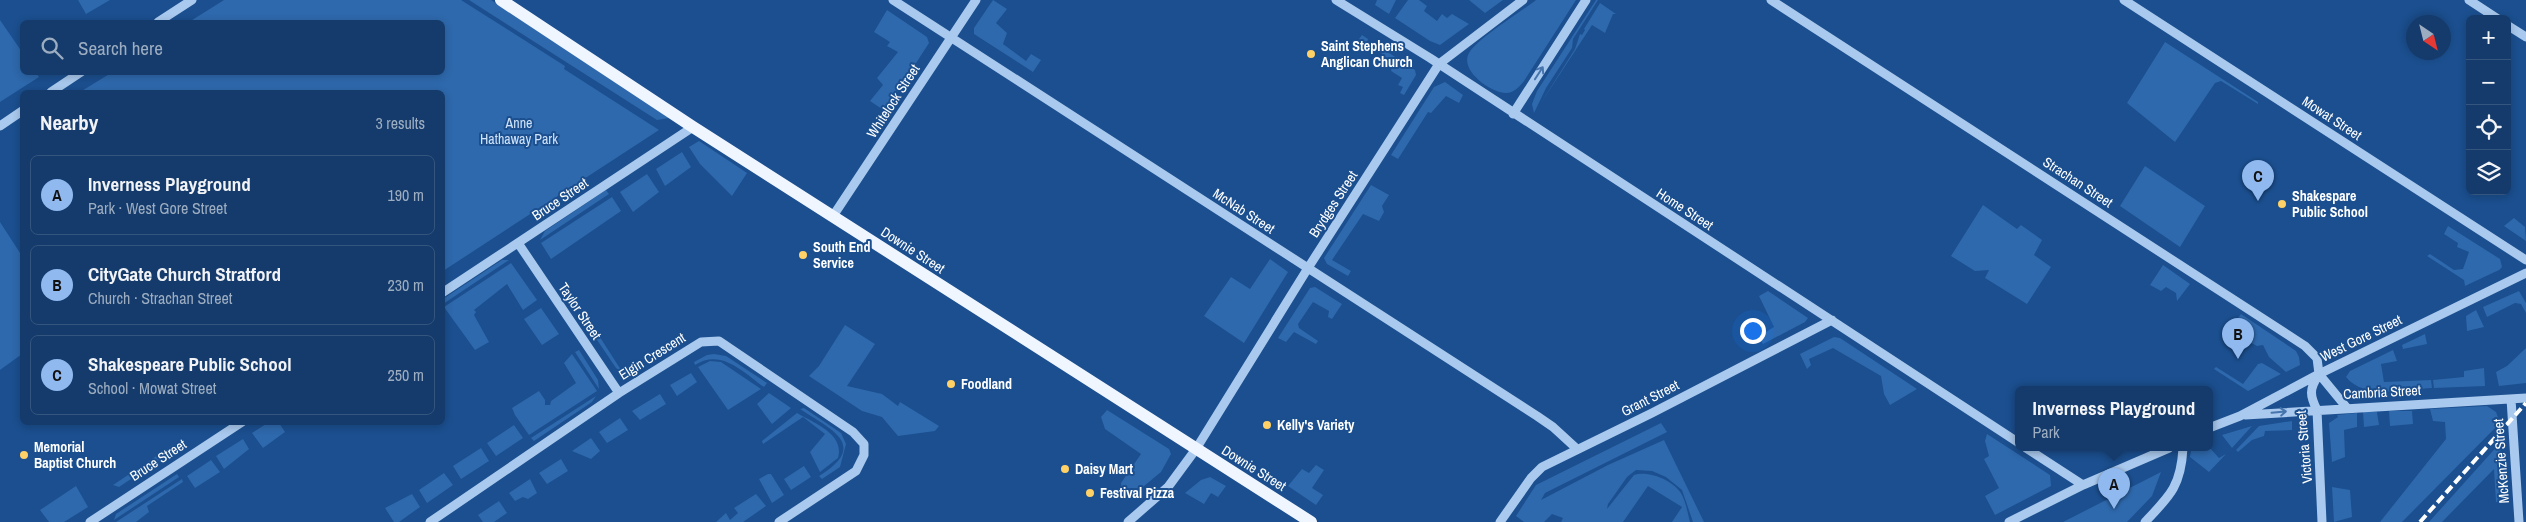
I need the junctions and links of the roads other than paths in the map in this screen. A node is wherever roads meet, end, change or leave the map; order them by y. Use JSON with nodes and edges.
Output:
{"nodes":[{"id":1,"x":192,"y":0,"type":"edge"},
{"id":2,"x":501,"y":0,"type":"edge"},
{"id":3,"x":893,"y":0,"type":"edge"},
{"id":4,"x":976,"y":0,"type":"edge"},
{"id":5,"x":1336,"y":0,"type":"edge"},
{"id":6,"x":1523,"y":0,"type":"edge"},
{"id":7,"x":1586,"y":0,"type":"edge"},
{"id":8,"x":1771,"y":0,"type":"edge"},
{"id":9,"x":2124,"y":0,"type":"edge"},
{"id":10,"x":2469,"y":0,"type":"edge"},
{"id":11,"x":2492,"y":15,"type":"edge"},
{"id":12,"x":161,"y":20,"type":"edge"},
{"id":13,"x":2511,"y":28,"type":"edge"},
{"id":14,"x":2526,"y":37,"type":"edge"},
{"id":15,"x":951,"y":38,"type":"junction"},
{"id":16,"x":1439,"y":64,"type":"junction"},
{"id":17,"x":76,"y":75,"type":"edge"},
{"id":18,"x":54,"y":90,"type":"edge"},
{"id":19,"x":20,"y":112,"type":"edge"},
{"id":20,"x":1513,"y":114,"type":"junction"},
{"id":21,"x":0,"y":126,"type":"edge"},
{"id":22,"x":693,"y":127,"type":"junction"},
{"id":23,"x":833,"y":216,"type":"junction"},
{"id":24,"x":518,"y":243,"type":"junction"},
{"id":25,"x":2526,"y":260,"type":"edge"},
{"id":26,"x":1308,"y":268,"type":"junction"},
{"id":27,"x":2526,"y":273,"type":"edge"},
{"id":28,"x":445,"y":291,"type":"edge"},
{"id":29,"x":1832,"y":320,"type":"junction"},
{"id":30,"x":2319,"y":374,"type":"junction"},
{"id":31,"x":619,"y":393,"type":"junction"},
{"id":32,"x":2526,"y":398,"type":"edge"},
{"id":33,"x":2511,"y":399,"type":"junction"},
{"id":34,"x":2347,"y":408,"type":"junction"},
{"id":35,"x":2317,"y":410,"type":"junction"},
{"id":36,"x":2240,"y":416,"type":"junction"},
{"id":37,"x":237,"y":425,"type":"edge"},
{"id":38,"x":2213,"y":426,"type":"edge"},
{"id":39,"x":2015,"y":440,"type":"edge"},
{"id":40,"x":1196,"y":449,"type":"junction"},
{"id":41,"x":1577,"y":449,"type":"junction"},
{"id":42,"x":2030,"y":451,"type":"edge"},
{"id":43,"x":2162,"y":451,"type":"edge"},
{"id":44,"x":2183,"y":451,"type":"edge"},
{"id":45,"x":2083,"y":486,"type":"junction"},
{"id":46,"x":90,"y":522,"type":"edge"},
{"id":47,"x":430,"y":522,"type":"edge"},
{"id":48,"x":779,"y":522,"type":"edge"},
{"id":49,"x":1128,"y":522,"type":"edge"},
{"id":50,"x":1311,"y":522,"type":"edge"},
{"id":51,"x":1500,"y":522,"type":"edge"},
{"id":52,"x":2009,"y":522,"type":"edge"},
{"id":53,"x":2145,"y":522,"type":"edge"},
{"id":54,"x":2322,"y":522,"type":"edge"},
{"id":55,"x":2519,"y":522,"type":"edge"}],
"edges":[{"from":1,"to":12,"type":"street"},
{"from":2,"to":22,"type":"main road","name":"Downie Street"},
{"from":3,"to":15,"type":"street","name":"McNab Street"},
{"from":4,"to":15,"type":"street","name":"Whitelock Street"},
{"from":5,"to":16,"type":"street","name":"Home Street"},
{"from":6,"to":16,"type":"street","name":"Brydges Street"},
{"from":20,"to":7,"type":"street","one_way":true},
{"from":8,"to":30,"type":"street","name":"Strachan Street"},
{"from":9,"to":25,"type":"street","name":"Mowat Street"},
{"from":10,"to":11,"type":"street"},
{"from":13,"to":14,"type":"street"},
{"from":15,"to":23,"type":"street","name":"Whitelock Street"},
{"from":15,"to":26,"type":"street","name":"McNab Street"},
{"from":16,"to":20,"type":"street","name":"Home Street"},
{"from":16,"to":26,"type":"street","name":"Brydges Street"},
{"from":17,"to":18,"type":"street"},
{"from":19,"to":21,"type":"street"},
{"from":20,"to":29,"type":"street","name":"Home Street"},
{"from":22,"to":23,"type":"main road","name":"Downie Street"},
{"from":22,"to":24,"type":"street","name":"Bruce Street"},
{"from":23,"to":40,"type":"main road","name":"Downie Street"},
{"from":24,"to":28,"type":"street","name":"Bruce Street"},
{"from":24,"to":31,"type":"street","name":"Taylor Street"},
{"from":26,"to":40,"type":"street","name":"Brydges Street"},
{"from":26,"to":41,"type":"street","name":"McNab Street"},
{"from":27,"to":30,"type":"street","name":"West Gore Street"},
{"from":29,"to":39,"type":"street","name":"Home Street"},
{"from":29,"to":41,"type":"street","name":"Grant Street"},
{"from":30,"to":34,"type":"street","name":"Strachan Street"},
{"from":30,"to":35,"type":"street","name":"Victoria Street"},
{"from":30,"to":36,"type":"street","name":"West Gore Street"},
{"from":31,"to":47,"type":"street","name":"Elgin Crescent"},
{"from":31,"to":48,"type":"street","name":"Elgin Crescent"},
{"from":32,"to":33,"type":"street","name":"Cambria Street"},
{"from":33,"to":34,"type":"street","name":"Cambria Street"},
{"from":33,"to":55,"type":"street","name":"McKenzie Street"},
{"from":34,"to":35,"type":"street","name":"Cambria Street"},
{"from":36,"to":35,"type":"street","name":"Cambria Street","one_way":true},
{"from":35,"to":54,"type":"street","name":"Victoria Street"},
{"from":36,"to":38,"type":"street","name":"West Gore Street"},
{"from":37,"to":46,"type":"street","name":"Bruce Street"},
{"from":40,"to":49,"type":"street","name":"Brydges Street"},
{"from":40,"to":50,"type":"main road","name":"Downie Street"},
{"from":41,"to":51,"type":"street","name":"Grant Street"},
{"from":42,"to":45,"type":"street"},
{"from":43,"to":45,"type":"street"},
{"from":44,"to":53,"type":"street"},
{"from":45,"to":52,"type":"street"}]}
